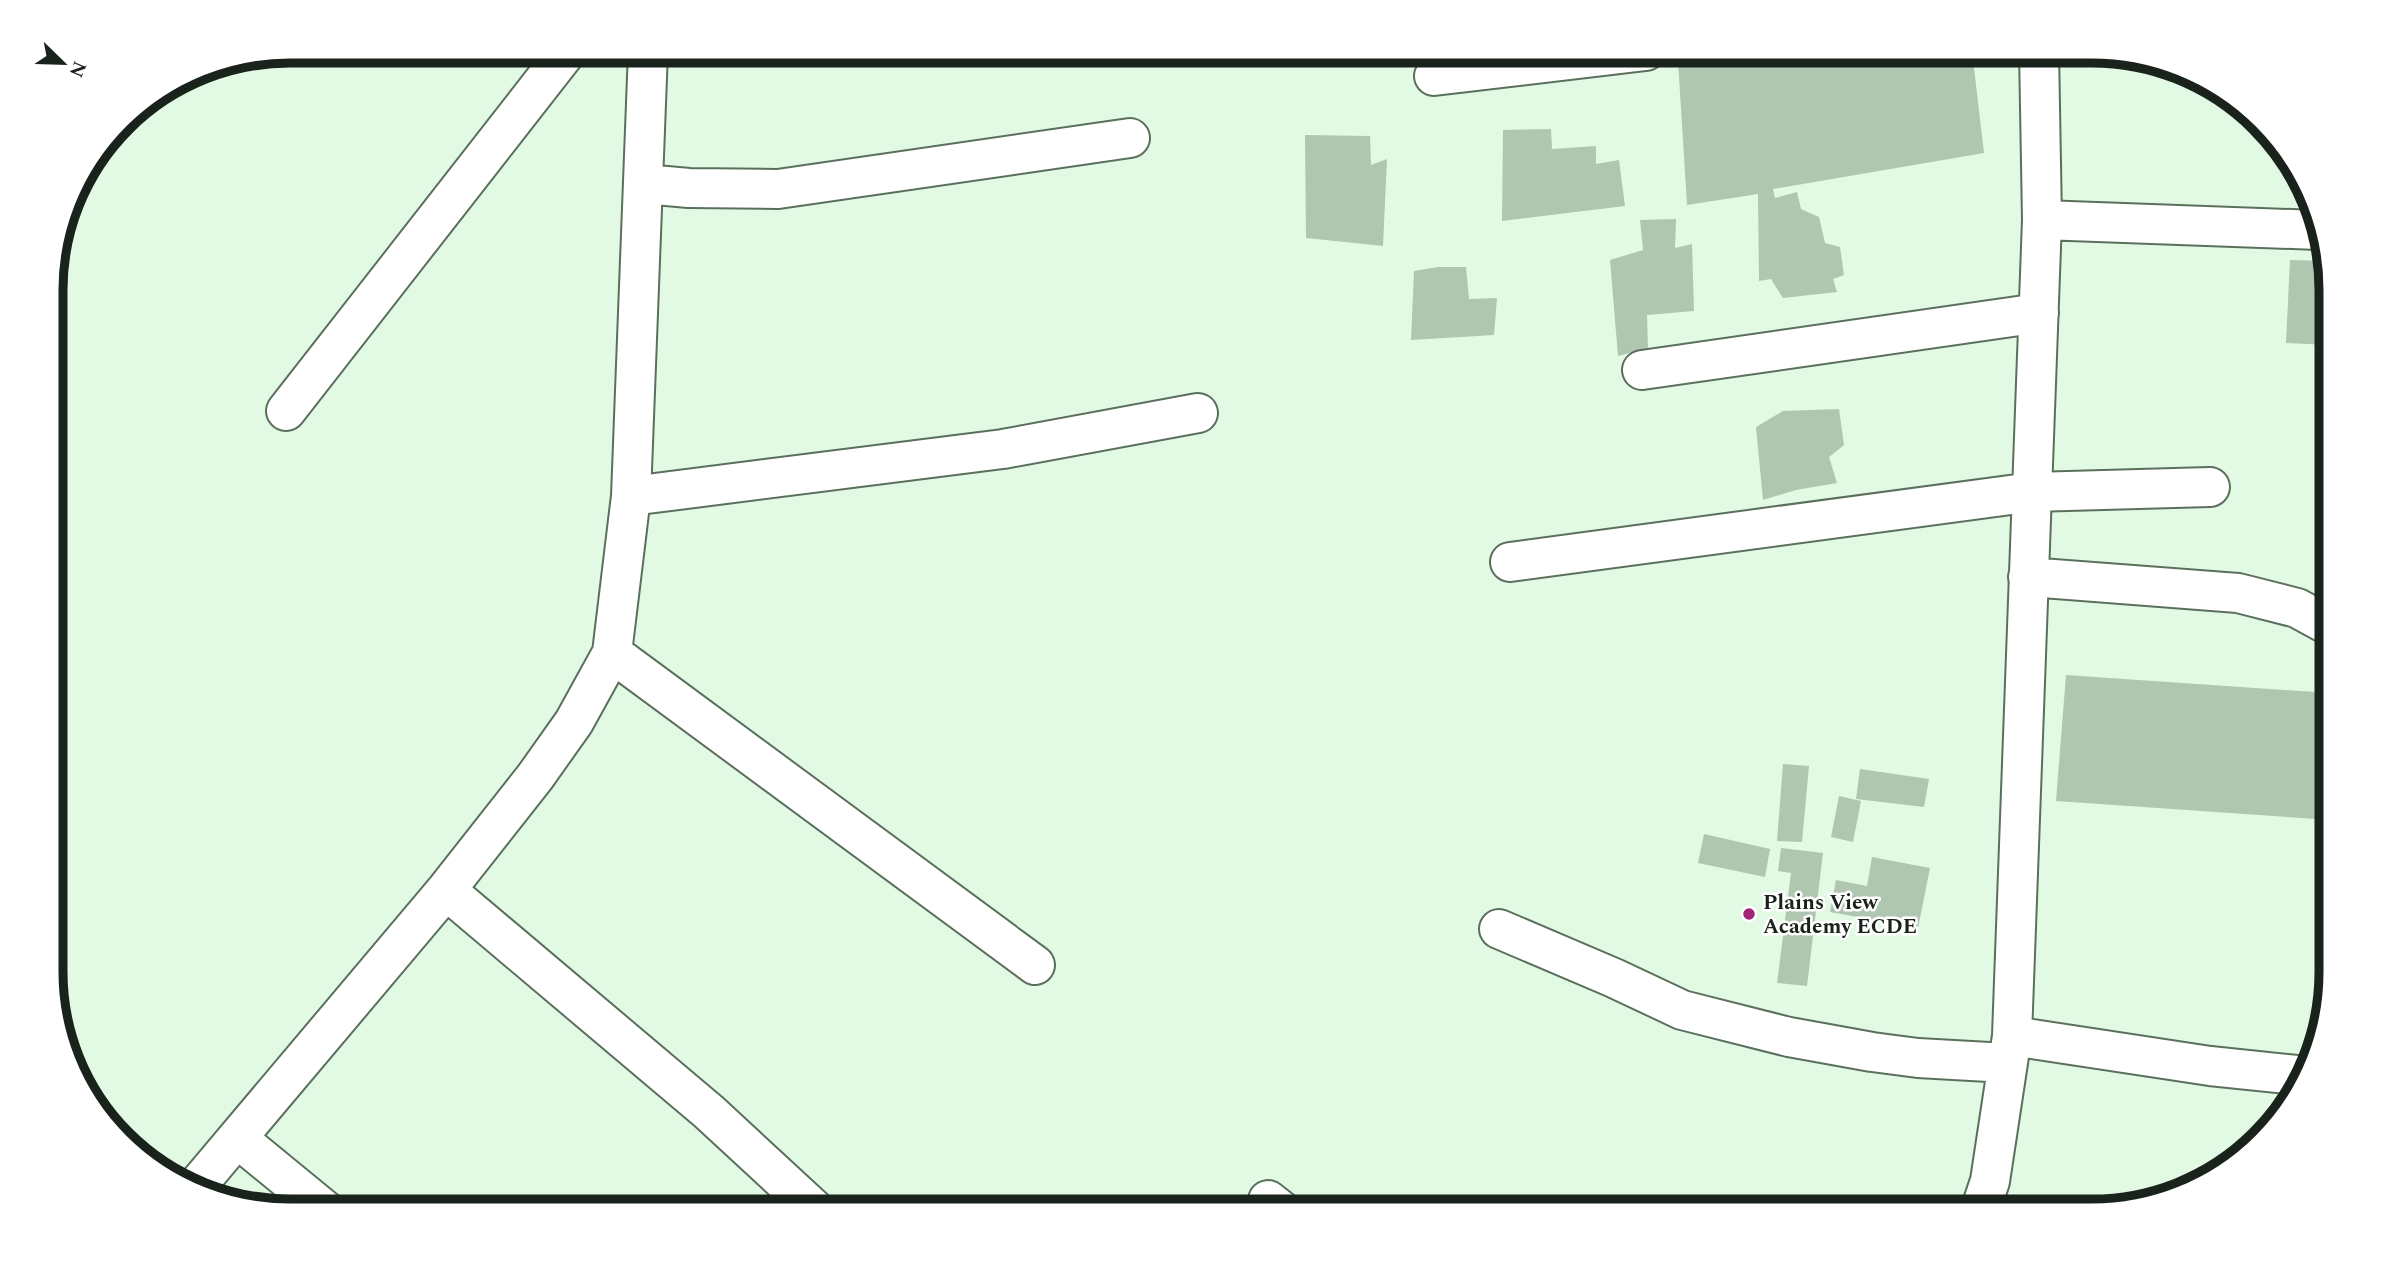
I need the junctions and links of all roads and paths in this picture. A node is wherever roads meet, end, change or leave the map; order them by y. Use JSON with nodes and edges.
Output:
{"nodes":[{"id":1,"x":558,"y":63,"type":"edge"},
{"id":2,"x":648,"y":63,"type":"edge"},
{"id":3,"x":1544,"y":63,"type":"edge"},
{"id":4,"x":2039,"y":63,"type":"edge"},
{"id":5,"x":1434,"y":76,"type":"dead end"},
{"id":6,"x":1130,"y":138,"type":"dead end"},
{"id":7,"x":643,"y":184,"type":"junction"},
{"id":8,"x":2042,"y":220,"type":"junction"},
{"id":9,"x":2311,"y":230,"type":"edge"},
{"id":10,"x":2039,"y":313,"type":"junction"},
{"id":11,"x":1642,"y":370,"type":"dead end"},
{"id":12,"x":286,"y":411,"type":"dead end"},
{"id":13,"x":1198,"y":413,"type":"dead end"},
{"id":14,"x":2210,"y":488,"type":"dead end"},
{"id":15,"x":2032,"y":492,"type":"junction"},
{"id":16,"x":631,"y":496,"type":"junction"},
{"id":17,"x":1510,"y":562,"type":"dead end"},
{"id":18,"x":2028,"y":577,"type":"junction"},
{"id":19,"x":2319,"y":620,"type":"edge"},
{"id":20,"x":612,"y":653,"type":"junction"},
{"id":21,"x":446,"y":890,"type":"junction"},
{"id":22,"x":1499,"y":929,"type":"dead end"},
{"id":23,"x":1035,"y":965,"type":"dead end"},
{"id":24,"x":2010,"y":1050,"type":"junction"},
{"id":25,"x":2294,"y":1075,"type":"edge"},
{"id":26,"x":237,"y":1138,"type":"junction"},
{"id":27,"x":201,"y":1181,"type":"edge"},
{"id":28,"x":311,"y":1199,"type":"edge"},
{"id":29,"x":803,"y":1199,"type":"edge"},
{"id":30,"x":1984,"y":1199,"type":"edge"}],
"edges":[{"from":1,"to":12,"type":"street"},
{"from":2,"to":7,"type":"street"},
{"from":3,"to":5,"type":"street"},
{"from":4,"to":8,"type":"street"},
{"from":6,"to":7,"type":"street"},
{"from":7,"to":16,"type":"street"},
{"from":8,"to":9,"type":"street"},
{"from":8,"to":10,"type":"street"},
{"from":10,"to":11,"type":"street"},
{"from":10,"to":15,"type":"street"},
{"from":13,"to":16,"type":"street"},
{"from":14,"to":15,"type":"street"},
{"from":15,"to":17,"type":"street"},
{"from":15,"to":18,"type":"street"},
{"from":16,"to":20,"type":"street"},
{"from":18,"to":19,"type":"street"},
{"from":18,"to":24,"type":"street"},
{"from":20,"to":21,"type":"street"},
{"from":20,"to":23,"type":"street"},
{"from":21,"to":26,"type":"street"},
{"from":21,"to":29,"type":"street"},
{"from":22,"to":24,"type":"street"},
{"from":24,"to":25,"type":"street"},
{"from":24,"to":30,"type":"street"},
{"from":26,"to":27,"type":"street"},
{"from":26,"to":28,"type":"street"}]}
